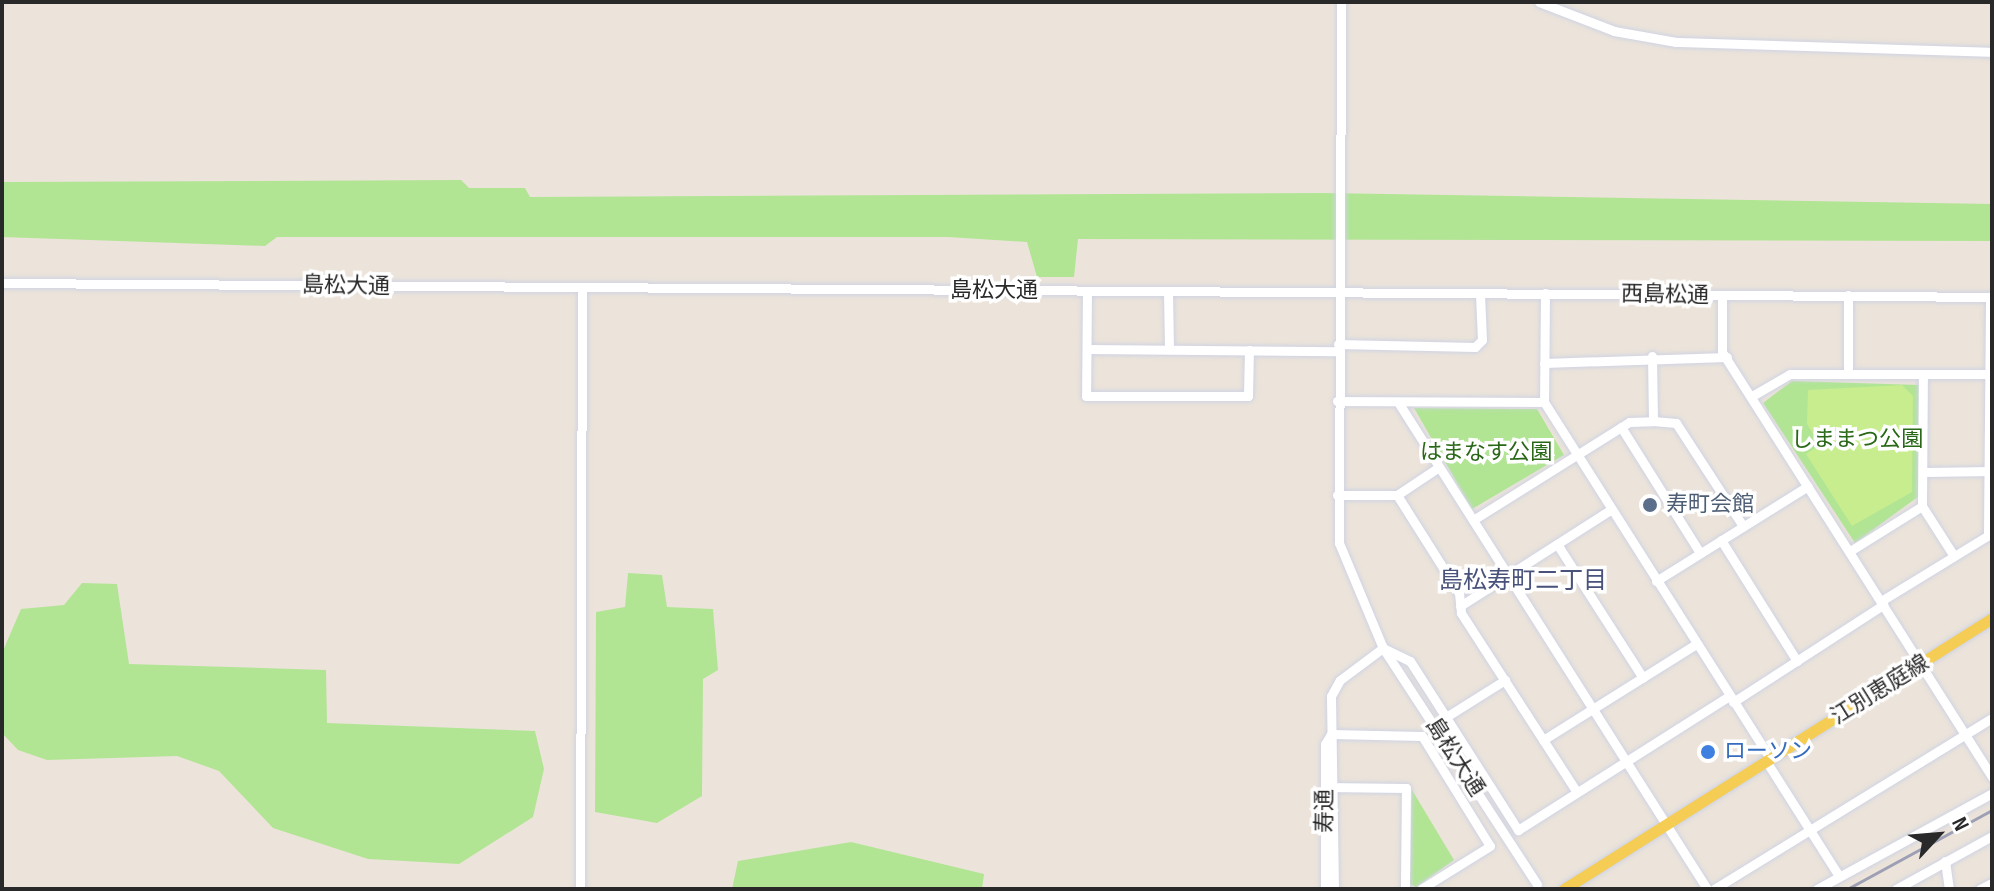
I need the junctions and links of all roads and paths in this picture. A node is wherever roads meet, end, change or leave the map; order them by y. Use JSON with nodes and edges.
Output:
{"nodes":[{"id":1,"x":1341,"y":2,"type":"edge"},
{"id":2,"x":1539,"y":2,"type":"edge"},
{"id":3,"x":1992,"y":52,"type":"edge"},
{"id":4,"x":2,"y":283,"type":"edge"},
{"id":5,"x":582,"y":289,"type":"junction"},
{"id":6,"x":1087,"y":291,"type":"junction"},
{"id":7,"x":1168,"y":291,"type":"junction"},
{"id":8,"x":1338,"y":292,"type":"junction"},
{"id":9,"x":1545,"y":293,"type":"junction"},
{"id":10,"x":1480,"y":294,"type":"junction"},
{"id":11,"x":1722,"y":295,"type":"junction"},
{"id":12,"x":1848,"y":295,"type":"junction"},
{"id":13,"x":1991,"y":297,"type":"edge"},
{"id":14,"x":1338,"y":347,"type":"junction"},
{"id":15,"x":1087,"y":349,"type":"junction"},
{"id":16,"x":1169,"y":349,"type":"junction"},
{"id":17,"x":1249,"y":350,"type":"junction"},
{"id":18,"x":1652,"y":356,"type":"junction"},
{"id":19,"x":1727,"y":357,"type":"junction"},
{"id":20,"x":1544,"y":363,"type":"junction"},
{"id":21,"x":1848,"y":372,"type":"junction"},
{"id":22,"x":1923,"y":374,"type":"junction"},
{"id":23,"x":1991,"y":374,"type":"edge"},
{"id":24,"x":1752,"y":396,"type":"junction"},
{"id":25,"x":1337,"y":401,"type":"junction"},
{"id":26,"x":1398,"y":402,"type":"junction"},
{"id":27,"x":1544,"y":402,"type":"junction"},
{"id":28,"x":1653,"y":421,"type":"junction"},
{"id":29,"x":1621,"y":427,"type":"junction"},
{"id":30,"x":1576,"y":456,"type":"junction"},
{"id":31,"x":1439,"y":467,"type":"junction"},
{"id":32,"x":1990,"y":471,"type":"edge"},
{"id":33,"x":1925,"y":472,"type":"junction"},
{"id":34,"x":1808,"y":486,"type":"junction"},
{"id":35,"x":1337,"y":495,"type":"junction"},
{"id":36,"x":1397,"y":495,"type":"junction"},
{"id":37,"x":1922,"y":506,"type":"junction"},
{"id":38,"x":1610,"y":510,"type":"junction"},
{"id":39,"x":1473,"y":520,"type":"junction"},
{"id":40,"x":1743,"y":526,"type":"junction"},
{"id":41,"x":1990,"y":533,"type":"edge"},
{"id":42,"x":1721,"y":540,"type":"junction"},
{"id":43,"x":1557,"y":544,"type":"junction"},
{"id":44,"x":1850,"y":551,"type":"junction"},
{"id":45,"x":1700,"y":553,"type":"junction"},
{"id":46,"x":1954,"y":556,"type":"junction"},
{"id":47,"x":1509,"y":575,"type":"junction"},
{"id":48,"x":1656,"y":581,"type":"junction"},
{"id":49,"x":1882,"y":603,"type":"junction"},
{"id":50,"x":1460,"y":606,"type":"junction"},
{"id":51,"x":1992,"y":618,"type":"edge"},
{"id":52,"x":1696,"y":644,"type":"junction"},
{"id":53,"x":1383,"y":648,"type":"junction"},
{"id":54,"x":1797,"y":661,"type":"junction"},
{"id":55,"x":1921,"y":664,"type":"junction"},
{"id":56,"x":1643,"y":678,"type":"junction"},
{"id":57,"x":1505,"y":680,"type":"junction"},
{"id":58,"x":1731,"y":699,"type":"junction"},
{"id":59,"x":1593,"y":710,"type":"junction"},
{"id":60,"x":1446,"y":717,"type":"junction"},
{"id":61,"x":1992,"y":718,"type":"edge"},
{"id":62,"x":1331,"y":734,"type":"junction"},
{"id":63,"x":1965,"y":734,"type":"junction"},
{"id":64,"x":1543,"y":740,"type":"junction"},
{"id":65,"x":1625,"y":760,"type":"junction"},
{"id":66,"x":1768,"y":760,"type":"junction"},
{"id":67,"x":1992,"y":777,"type":"edge"},
{"id":68,"x":1330,"y":788,"type":"junction"},
{"id":69,"x":1577,"y":792,"type":"junction"},
{"id":70,"x":1992,"y":793,"type":"edge"},
{"id":71,"x":1665,"y":825,"type":"junction"},
{"id":72,"x":1812,"y":832,"type":"junction"},
{"id":73,"x":1992,"y":836,"type":"edge"},
{"id":74,"x":1945,"y":861,"type":"junction"},
{"id":75,"x":1839,"y":876,"type":"junction"},
{"id":76,"x":1992,"y":883,"type":"edge"},
{"id":77,"x":1537,"y":884,"type":"dead end"},
{"id":78,"x":580,"y":889,"type":"edge"},
{"id":79,"x":1325,"y":889,"type":"edge"},
{"id":80,"x":1334,"y":889,"type":"edge"},
{"id":81,"x":1405,"y":889,"type":"edge"},
{"id":82,"x":1421,"y":889,"type":"edge"},
{"id":83,"x":1564,"y":889,"type":"edge"},
{"id":84,"x":1707,"y":889,"type":"edge"},
{"id":85,"x":1714,"y":889,"type":"edge"},
{"id":86,"x":1817,"y":889,"type":"edge"},
{"id":87,"x":1896,"y":889,"type":"edge"},
{"id":88,"x":1949,"y":889,"type":"edge"},
{"id":89,"x":1980,"y":889,"type":"edge"}],
"edges":[{"from":1,"to":8,"type":"street"},
{"from":2,"to":3,"type":"street"},
{"from":4,"to":5,"type":"street","name":"島松大通"},
{"from":5,"to":6,"type":"street","name":"島松大通"},
{"from":5,"to":78,"type":"street"},
{"from":6,"to":7,"type":"street","name":"島松大通"},
{"from":6,"to":15,"type":"street"},
{"from":7,"to":8,"type":"street","name":"島松大通"},
{"from":7,"to":16,"type":"street"},
{"from":8,"to":10,"type":"street","name":"西島松通"},
{"from":8,"to":14,"type":"street","name":"島松大通"},
{"from":9,"to":10,"type":"street","name":"西島松通"},
{"from":9,"to":11,"type":"street","name":"西島松通"},
{"from":9,"to":20,"type":"street"},
{"from":10,"to":14,"type":"street"},
{"from":11,"to":12,"type":"street","name":"西島松通"},
{"from":11,"to":19,"type":"street"},
{"from":12,"to":13,"type":"street","name":"西島松通"},
{"from":12,"to":21,"type":"street"},
{"from":13,"to":23,"type":"street"},
{"from":14,"to":17,"type":"street"},
{"from":14,"to":25,"type":"street","name":"島松大通"},
{"from":15,"to":16,"type":"street"},
{"from":15,"to":17,"type":"street"},
{"from":16,"to":17,"type":"street"},
{"from":18,"to":19,"type":"street"},
{"from":18,"to":20,"type":"street"},
{"from":18,"to":28,"type":"street"},
{"from":19,"to":24,"type":"street"},
{"from":20,"to":27,"type":"street"},
{"from":21,"to":22,"type":"street"},
{"from":21,"to":24,"type":"street"},
{"from":22,"to":23,"type":"street"},
{"from":22,"to":33,"type":"street"},
{"from":23,"to":32,"type":"street"},
{"from":24,"to":34,"type":"street"},
{"from":25,"to":26,"type":"street"},
{"from":25,"to":35,"type":"street","name":"島松大通"},
{"from":26,"to":27,"type":"street"},
{"from":26,"to":31,"type":"street"},
{"from":27,"to":30,"type":"street"},
{"from":28,"to":29,"type":"street"},
{"from":28,"to":40,"type":"street"},
{"from":29,"to":30,"type":"street"},
{"from":29,"to":45,"type":"street"},
{"from":30,"to":38,"type":"street"},
{"from":30,"to":39,"type":"street"},
{"from":31,"to":36,"type":"street"},
{"from":31,"to":39,"type":"street"},
{"from":32,"to":33,"type":"street"},
{"from":32,"to":41,"type":"street"},
{"from":33,"to":37,"type":"street"},
{"from":34,"to":40,"type":"street"},
{"from":34,"to":44,"type":"street"},
{"from":35,"to":36,"type":"street"},
{"from":35,"to":53,"type":"street","name":"島松大通"},
{"from":36,"to":50,"type":"street"},
{"from":37,"to":44,"type":"street"},
{"from":37,"to":46,"type":"street"},
{"from":38,"to":43,"type":"street"},
{"from":38,"to":48,"type":"street"},
{"from":39,"to":47,"type":"street"},
{"from":40,"to":42,"type":"street"},
{"from":41,"to":46,"type":"street"},
{"from":42,"to":45,"type":"street"},
{"from":42,"to":54,"type":"street"},
{"from":43,"to":47,"type":"street"},
{"from":43,"to":56,"type":"street"},
{"from":44,"to":49,"type":"street"},
{"from":45,"to":48,"type":"street"},
{"from":46,"to":49,"type":"street"},
{"from":47,"to":50,"type":"street"},
{"from":47,"to":59,"type":"street"},
{"from":48,"to":52,"type":"street"},
{"from":49,"to":54,"type":"street"},
{"from":49,"to":55,"type":"street"},
{"from":50,"to":57,"type":"street"},
{"from":51,"to":55,"type":"main road","name":"江別恵庭線"},
{"from":52,"to":56,"type":"street"},
{"from":52,"to":58,"type":"street"},
{"from":53,"to":60,"type":"street"},
{"from":53,"to":62,"type":"street","name":"寿通"},
{"from":53,"to":77,"type":"street","name":"島松大通"},
{"from":54,"to":58,"type":"street"},
{"from":55,"to":63,"type":"street"},
{"from":55,"to":66,"type":"main road","name":"江別恵庭線"},
{"from":56,"to":59,"type":"street"},
{"from":57,"to":60,"type":"street"},
{"from":57,"to":64,"type":"street"},
{"from":58,"to":65,"type":"street"},
{"from":58,"to":66,"type":"street"},
{"from":59,"to":64,"type":"street"},
{"from":59,"to":65,"type":"street"},
{"from":60,"to":69,"type":"street"},
{"from":61,"to":63,"type":"street"},
{"from":62,"to":68,"type":"street","name":"寿通"},
{"from":62,"to":82,"type":"street"},
{"from":63,"to":67,"type":"street"},
{"from":63,"to":72,"type":"street"},
{"from":64,"to":69,"type":"street"},
{"from":65,"to":69,"type":"street"},
{"from":65,"to":71,"type":"street"},
{"from":66,"to":71,"type":"main road","name":"江別恵庭線"},
{"from":66,"to":72,"type":"street"},
{"from":68,"to":79,"type":"street","name":"寿通"},
{"from":68,"to":80,"type":"street","name":"寿通"},
{"from":68,"to":81,"type":"street"},
{"from":70,"to":75,"type":"street"},
{"from":71,"to":83,"type":"main road","name":"江別恵庭線"},
{"from":71,"to":84,"type":"street"},
{"from":72,"to":75,"type":"street"},
{"from":72,"to":85,"type":"street"},
{"from":73,"to":74,"type":"street"},
{"from":74,"to":87,"type":"street"},
{"from":74,"to":88,"type":"street"},
{"from":75,"to":86,"type":"street"},
{"from":76,"to":89,"type":"street"}]}
